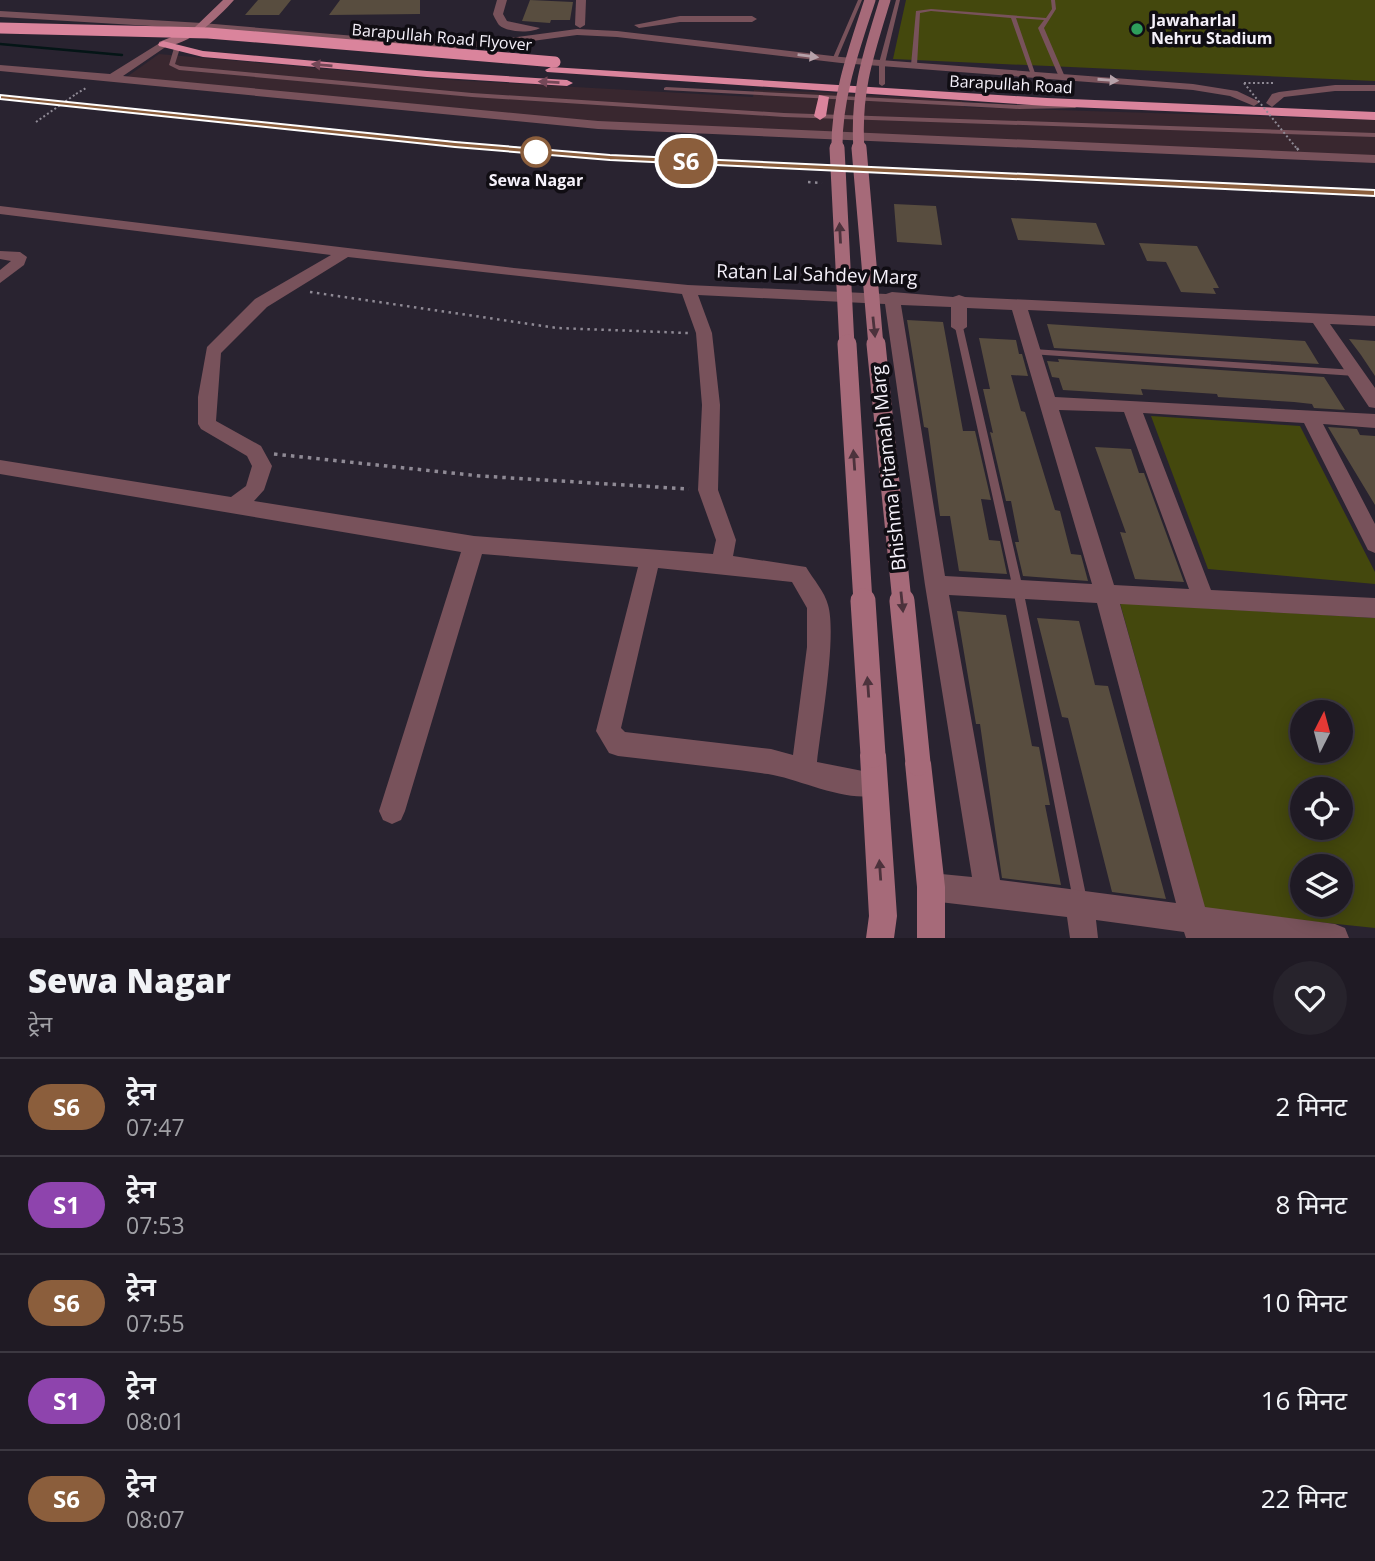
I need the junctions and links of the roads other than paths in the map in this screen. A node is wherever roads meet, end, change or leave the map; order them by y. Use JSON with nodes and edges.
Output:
{"nodes":[{"id":1,"x":217,"y":0,"type":"edge"},
{"id":2,"x":229,"y":0,"type":"edge"},
{"id":3,"x":502,"y":0,"type":"edge"},
{"id":4,"x":581,"y":0,"type":"edge"},
{"id":5,"x":860,"y":0,"type":"edge"},
{"id":6,"x":870,"y":0,"type":"edge"},
{"id":7,"x":885,"y":0,"type":"edge"},
{"id":8,"x":898,"y":0,"type":"edge"},
{"id":9,"x":1053,"y":0,"type":"edge"},
{"id":10,"x":0,"y":14,"type":"edge"},
{"id":11,"x":1013,"y":17,"type":"junction"},
{"id":12,"x":752,"y":19,"type":"dead end"},
{"id":13,"x":1045,"y":19,"type":"junction"},
{"id":14,"x":0,"y":20,"type":"edge"},
{"id":15,"x":580,"y":25,"type":"junction"},
{"id":16,"x":639,"y":25,"type":"junction"},
{"id":17,"x":183,"y":26,"type":"junction"},
{"id":18,"x":0,"y":28,"type":"edge"},
{"id":19,"x":198,"y":29,"type":"junction"},
{"id":20,"x":172,"y":33,"type":"junction"},
{"id":21,"x":0,"y":34,"type":"edge"},
{"id":22,"x":163,"y":44,"type":"junction"},
{"id":23,"x":177,"y":48,"type":"junction"},
{"id":24,"x":781,"y":52,"type":"junction"},
{"id":25,"x":834,"y":59,"type":"junction"},
{"id":26,"x":882,"y":63,"type":"junction"},
{"id":27,"x":914,"y":65,"type":"junction"},
{"id":28,"x":553,"y":66,"type":"junction"},
{"id":29,"x":0,"y":68,"type":"edge"},
{"id":30,"x":1034,"y":75,"type":"junction"},
{"id":31,"x":1062,"y":77,"type":"junction"},
{"id":32,"x":112,"y":78,"type":"junction"},
{"id":33,"x":594,"y":79,"type":"junction"},
{"id":34,"x":643,"y":82,"type":"junction"},
{"id":35,"x":882,"y":84,"type":"junction"},
{"id":36,"x":1375,"y":88,"type":"edge"},
{"id":37,"x":666,"y":89,"type":"joint"},
{"id":38,"x":822,"y":97,"type":"junction"},
{"id":39,"x":1254,"y":102,"type":"junction"},
{"id":40,"x":1272,"y":103,"type":"junction"},
{"id":41,"x":1117,"y":106,"type":"junction"},
{"id":42,"x":1375,"y":107,"type":"edge"},
{"id":43,"x":820,"y":116,"type":"junction"},
{"id":44,"x":1375,"y":116,"type":"edge"},
{"id":45,"x":1375,"y":135,"type":"edge"},
{"id":46,"x":1375,"y":159,"type":"edge"},
{"id":47,"x":0,"y":210,"type":"edge"},
{"id":48,"x":345,"y":253,"type":"junction"},
{"id":49,"x":0,"y":254,"type":"edge"},
{"id":50,"x":0,"y":278,"type":"edge"},
{"id":51,"x":688,"y":290,"type":"junction"},
{"id":52,"x":892,"y":297,"type":"junction"},
{"id":53,"x":959,"y":300,"type":"junction"},
{"id":54,"x":1018,"y":303,"type":"junction"},
{"id":55,"x":1317,"y":317,"type":"junction"},
{"id":56,"x":1375,"y":321,"type":"edge"},
{"id":57,"x":959,"y":327,"type":"joint"},
{"id":58,"x":1033,"y":352,"type":"junction"},
{"id":59,"x":1355,"y":373,"type":"junction"},
{"id":60,"x":1375,"y":402,"type":"edge"},
{"id":61,"x":1049,"y":403,"type":"junction"},
{"id":62,"x":1131,"y":405,"type":"junction"},
{"id":63,"x":1310,"y":417,"type":"junction"},
{"id":64,"x":1375,"y":421,"type":"edge"},
{"id":65,"x":0,"y":467,"type":"edge"},
{"id":66,"x":234,"y":505,"type":"junction"},
{"id":67,"x":1375,"y":544,"type":"edge"},
{"id":68,"x":474,"y":545,"type":"junction"},
{"id":69,"x":650,"y":559,"type":"junction"},
{"id":70,"x":721,"y":564,"type":"junction"},
{"id":71,"x":936,"y":585,"type":"junction"},
{"id":72,"x":1018,"y":589,"type":"junction"},
{"id":73,"x":1106,"y":594,"type":"junction"},
{"id":74,"x":1203,"y":597,"type":"junction"},
{"id":75,"x":1375,"y":608,"type":"edge"},
{"id":76,"x":804,"y":769,"type":"junction"},
{"id":77,"x":874,"y":784,"type":"junction"},
{"id":78,"x":392,"y":811,"type":"dead end"},
{"id":79,"x":932,"y":887,"type":"junction"},
{"id":80,"x":988,"y":892,"type":"junction"},
{"id":81,"x":1080,"y":904,"type":"junction"},
{"id":82,"x":1198,"y":929,"type":"edge"},
{"id":83,"x":880,"y":938,"type":"edge"},
{"id":84,"x":931,"y":938,"type":"edge"},
{"id":85,"x":1084,"y":938,"type":"edge"},
{"id":86,"x":1332,"y":938,"type":"edge"}],
"edges":[{"from":1,"to":17,"type":"main road"},
{"from":2,"to":19,"type":"main road"},
{"from":3,"to":15,"type":"street"},
{"from":4,"to":15,"type":"street"},
{"from":5,"to":25,"type":"lane"},
{"from":77,"to":6,"type":"main road","name":"Bhishma Pitamah Marg","one_way":true,"bridge":true},
{"from":7,"to":79,"type":"main road","name":"Bhishma Pitamah Marg","one_way":true,"bridge":true},
{"from":8,"to":26,"type":"lane"},
{"from":9,"to":13,"type":"lane"},
{"from":10,"to":17,"type":"street"},
{"from":11,"to":13,"type":"lane"},
{"from":11,"to":27,"type":"lane"},
{"from":11,"to":30,"type":"lane"},
{"from":12,"to":16,"type":"street"},
{"from":13,"to":31,"type":"lane"},
{"from":14,"to":20,"type":"street"},
{"from":15,"to":16,"type":"street"},
{"from":16,"to":24,"type":"street"},
{"from":17,"to":19,"type":"street"},
{"from":17,"to":20,"type":"main road"},
{"from":18,"to":28,"type":"highway","name":"Barapullah Road Flyover","bridge":true},
{"from":19,"to":20,"type":"street"},
{"from":19,"to":22,"type":"main road"},
{"from":19,"to":24,"type":"street"},
{"from":20,"to":22,"type":"main road"},
{"from":21,"to":28,"type":"highway","name":"Barapullah Road Flyover","bridge":true},
{"from":22,"to":23,"type":"highway"},
{"from":22,"to":32,"type":"street"},
{"from":33,"to":23,"type":"highway","one_way":true},
{"from":23,"to":43,"type":"lane"},
{"from":24,"to":25,"type":"street","one_way":true},
{"from":25,"to":26,"type":"street"},
{"from":26,"to":27,"type":"street"},
{"from":26,"to":35,"type":"lane"},
{"from":27,"to":30,"type":"street"},
{"from":28,"to":33,"type":"highway","name":"Barapullah Road Flyover"},
{"from":28,"to":35,"type":"highway","name":"Barapullah Road Flyover"},
{"from":29,"to":32,"type":"street"},
{"from":30,"to":31,"type":"street"},
{"from":31,"to":39,"type":"street","one_way":true},
{"from":32,"to":46,"type":"street"},
{"from":33,"to":34,"type":"highway","name":"Barapullah Road Flyover"},
{"from":34,"to":37,"type":"highway"},
{"from":34,"to":41,"type":"highway","name":"Barapullah Road"},
{"from":35,"to":39,"type":"highway","name":"Barapullah Road"},
{"from":36,"to":40,"type":"street"},
{"from":37,"to":38,"type":"lane"},
{"from":38,"to":41,"type":"lane"},
{"from":38,"to":43,"type":"highway"},
{"from":39,"to":40,"type":"highway","name":"Barapullah Road"},
{"from":40,"to":42,"type":"highway","name":"Barapullah Road"},
{"from":41,"to":44,"type":"highway","name":"Barapullah Road"},
{"from":43,"to":45,"type":"lane"},
{"from":47,"to":48,"type":"street","name":"Ratan Lal Sahdev Marg"},
{"from":48,"to":51,"type":"street","name":"Ratan Lal Sahdev Marg"},
{"from":48,"to":66,"type":"street"},
{"from":49,"to":50,"type":"street"},
{"from":51,"to":52,"type":"street","name":"Ratan Lal Sahdev Marg"},
{"from":51,"to":70,"type":"street"},
{"from":52,"to":53,"type":"street","name":"Ratan Lal Sahdev Marg"},
{"from":52,"to":71,"type":"street"},
{"from":53,"to":54,"type":"street","name":"Ratan Lal Sahdev Marg"},
{"from":53,"to":57,"type":"street"},
{"from":54,"to":55,"type":"street","name":"Ratan Lal Sahdev Marg"},
{"from":54,"to":58,"type":"street"},
{"from":55,"to":56,"type":"street","name":"Ratan Lal Sahdev Marg"},
{"from":55,"to":59,"type":"street"},
{"from":57,"to":72,"type":"lane"},
{"from":58,"to":59,"type":"lane"},
{"from":58,"to":61,"type":"street"},
{"from":59,"to":60,"type":"street"},
{"from":61,"to":62,"type":"street"},
{"from":61,"to":73,"type":"street"},
{"from":62,"to":63,"type":"street"},
{"from":62,"to":74,"type":"street"},
{"from":63,"to":64,"type":"street"},
{"from":63,"to":67,"type":"street"},
{"from":65,"to":66,"type":"street"},
{"from":66,"to":68,"type":"street"},
{"from":68,"to":69,"type":"street"},
{"from":68,"to":78,"type":"street"},
{"from":69,"to":70,"type":"street"},
{"from":69,"to":76,"type":"street"},
{"from":70,"to":76,"type":"street"},
{"from":71,"to":72,"type":"street"},
{"from":71,"to":80,"type":"street"},
{"from":72,"to":73,"type":"street"},
{"from":72,"to":81,"type":"lane"},
{"from":73,"to":74,"type":"street"},
{"from":73,"to":82,"type":"street"},
{"from":74,"to":75,"type":"street"},
{"from":76,"to":77,"type":"street"},
{"from":83,"to":77,"type":"main road","name":"Bhishma Pitamah Marg","one_way":true},
{"from":79,"to":80,"type":"street"},
{"from":79,"to":84,"type":"main road","name":"Bhishma Pitamah Marg"},
{"from":80,"to":81,"type":"street"},
{"from":81,"to":82,"type":"street"},
{"from":81,"to":85,"type":"street"},
{"from":82,"to":86,"type":"street"}]}
